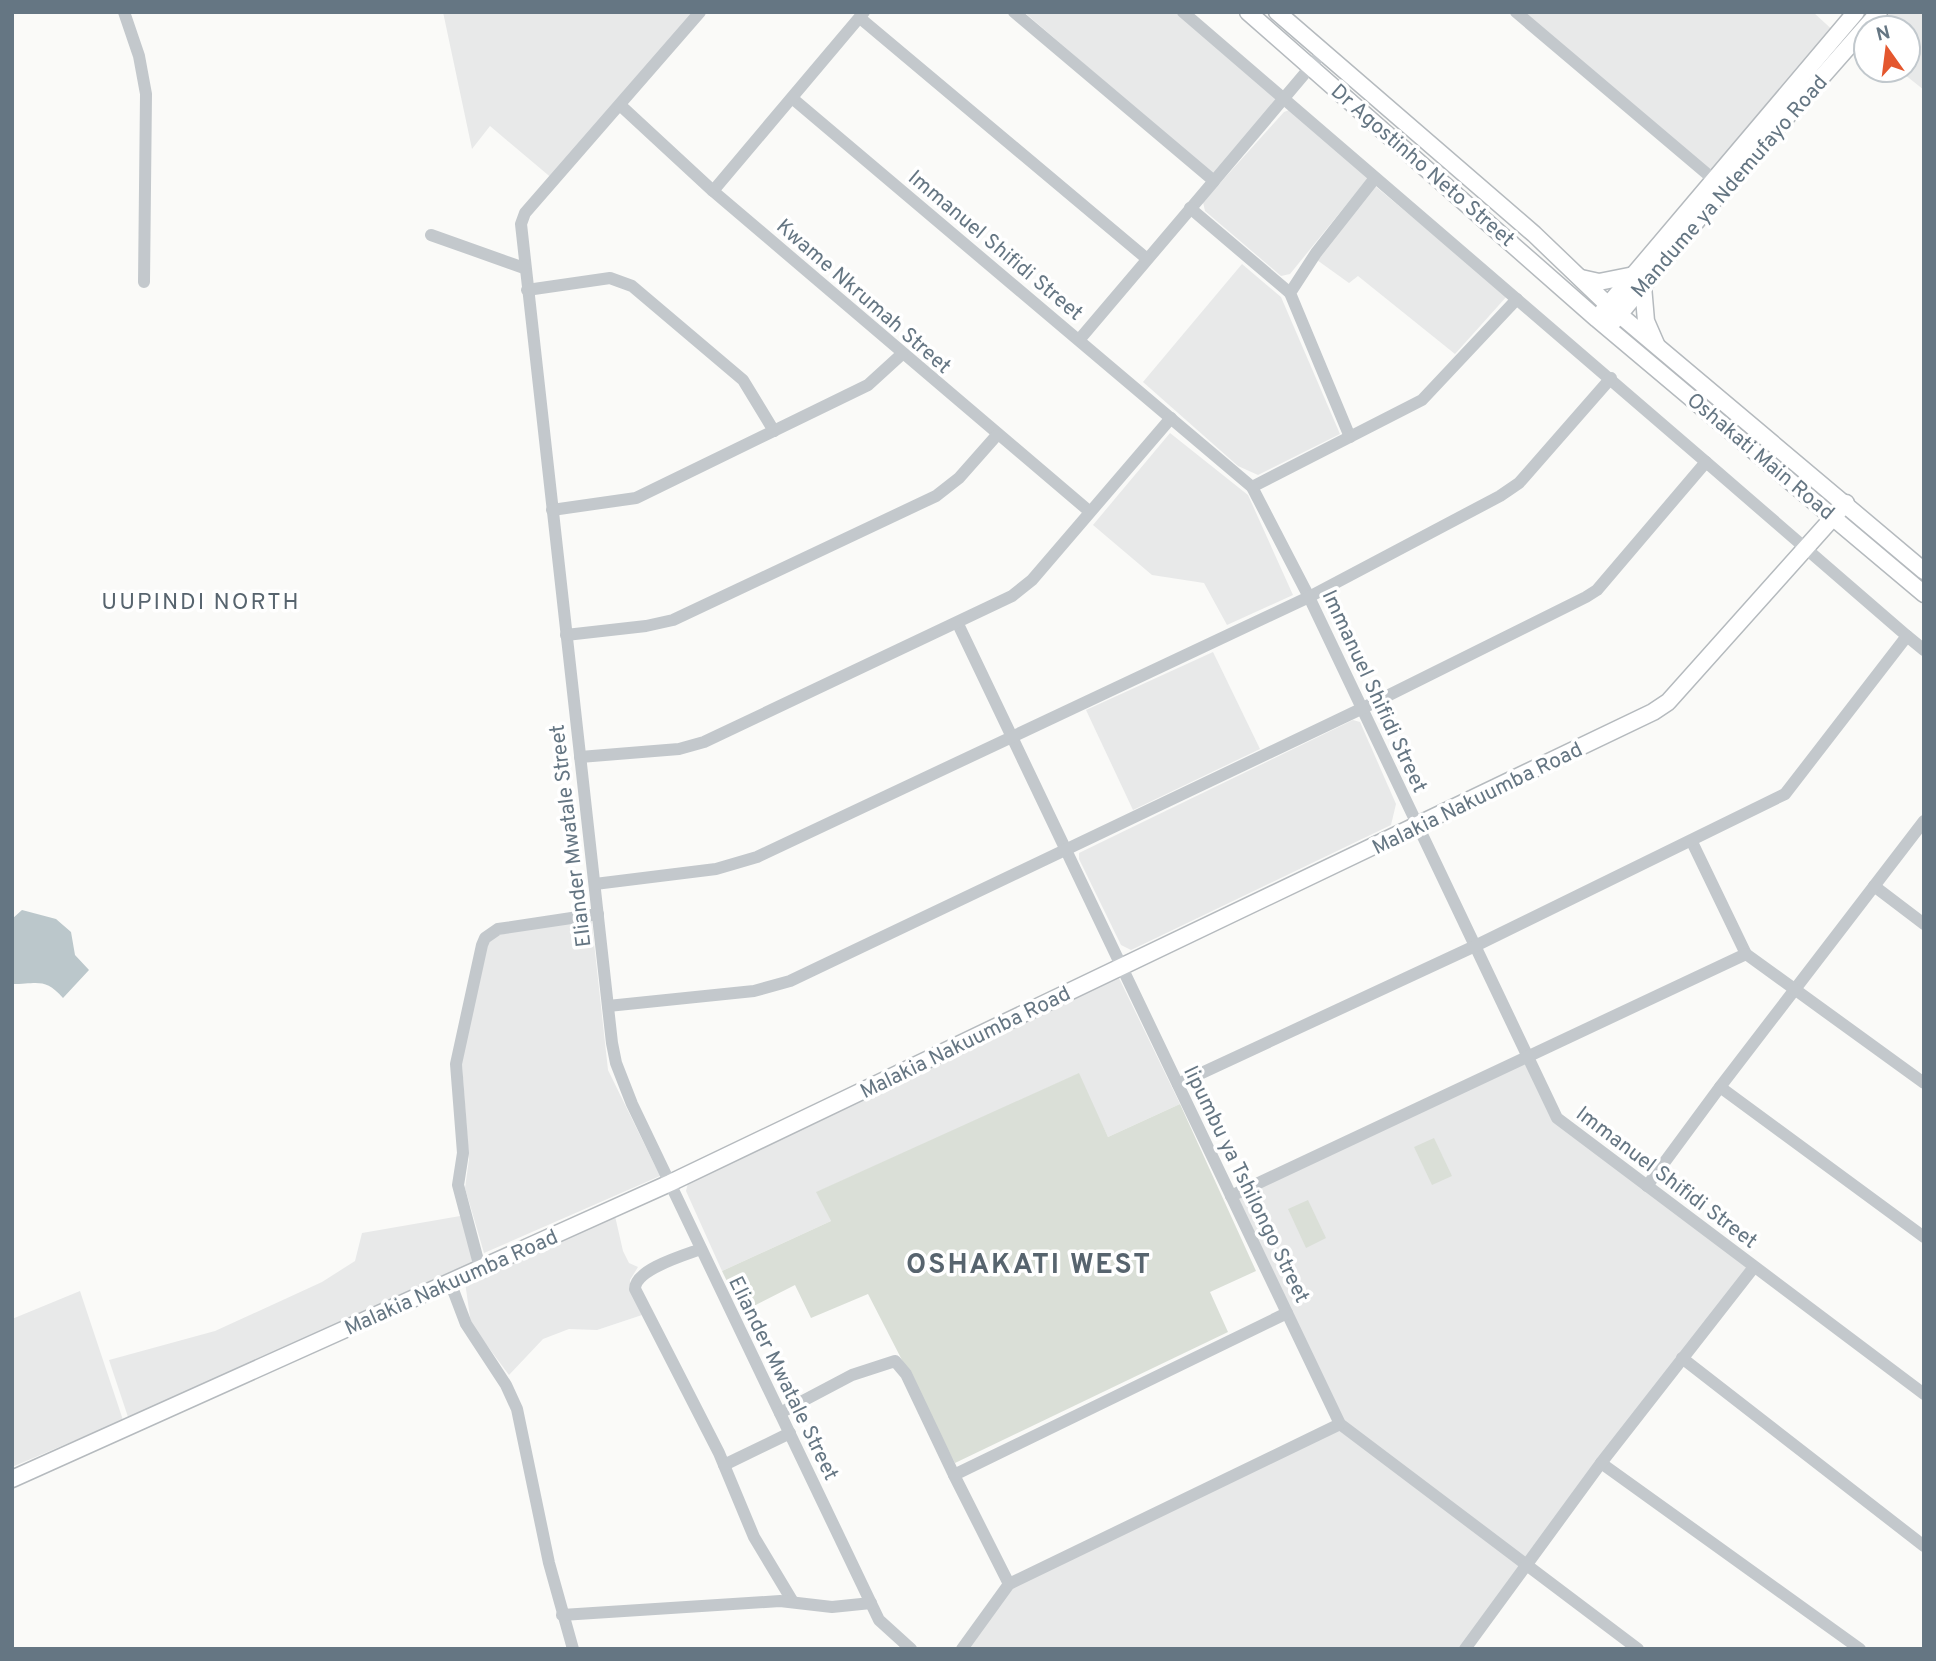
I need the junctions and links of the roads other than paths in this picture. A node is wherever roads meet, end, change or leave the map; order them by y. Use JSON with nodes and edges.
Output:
{"nodes":[{"id":1,"x":124,"y":12,"type":"edge"},
{"id":2,"x":700,"y":12,"type":"edge"},
{"id":3,"x":1014,"y":12,"type":"edge"},
{"id":4,"x":1183,"y":12,"type":"edge"},
{"id":5,"x":1248,"y":12,"type":"edge"},
{"id":6,"x":1277,"y":12,"type":"edge"},
{"id":7,"x":1516,"y":12,"type":"edge"},
{"id":8,"x":1856,"y":12,"type":"edge"},
{"id":9,"x":1879,"y":12,"type":"edge"},
{"id":10,"x":862,"y":15,"type":"edge"},
{"id":11,"x":1323,"y":52,"type":"junction"},
{"id":12,"x":1311,"y":66,"type":"junction"},
{"id":13,"x":792,"y":98,"type":"junction"},
{"id":14,"x":1284,"y":100,"type":"junction"},
{"id":15,"x":620,"y":105,"type":"junction"},
{"id":16,"x":1376,"y":177,"type":"junction"},
{"id":17,"x":1214,"y":181,"type":"junction"},
{"id":18,"x":1719,"y":183,"type":"junction"},
{"id":19,"x":713,"y":191,"type":"junction"},
{"id":20,"x":1190,"y":208,"type":"junction"},
{"id":21,"x":430,"y":235,"type":"dead end"},
{"id":22,"x":1146,"y":258,"type":"junction"},
{"id":23,"x":524,"y":268,"type":"junction"},
{"id":24,"x":1578,"y":277,"type":"junction"},
{"id":25,"x":1638,"y":280,"type":"junction"},
{"id":26,"x":144,"y":282,"type":"dead end"},
{"id":27,"x":527,"y":289,"type":"junction"},
{"id":28,"x":1290,"y":293,"type":"junction"},
{"id":29,"x":1517,"y":299,"type":"junction"},
{"id":30,"x":1613,"y":310,"type":"junction"},
{"id":31,"x":1603,"y":323,"type":"junction"},
{"id":32,"x":1079,"y":340,"type":"junction"},
{"id":33,"x":1657,"y":346,"type":"junction"},
{"id":34,"x":902,"y":354,"type":"junction"},
{"id":35,"x":1611,"y":378,"type":"junction"},
{"id":36,"x":1171,"y":418,"type":"junction"},
{"id":37,"x":774,"y":431,"type":"junction"},
{"id":38,"x":997,"y":435,"type":"junction"},
{"id":39,"x":1350,"y":437,"type":"junction"},
{"id":40,"x":1706,"y":462,"type":"junction"},
{"id":41,"x":1252,"y":487,"type":"junction"},
{"id":42,"x":1846,"y":503,"type":"junction"},
{"id":43,"x":552,"y":510,"type":"junction"},
{"id":44,"x":1088,"y":511,"type":"junction"},
{"id":45,"x":1833,"y":517,"type":"junction"},
{"id":46,"x":1808,"y":548,"type":"junction"},
{"id":47,"x":1924,"y":571,"type":"edge"},
{"id":48,"x":1924,"y":594,"type":"edge"},
{"id":49,"x":1309,"y":597,"type":"junction"},
{"id":50,"x":958,"y":624,"type":"junction"},
{"id":51,"x":566,"y":635,"type":"junction"},
{"id":52,"x":1907,"y":636,"type":"junction"},
{"id":53,"x":1924,"y":650,"type":"edge"},
{"id":54,"x":1363,"y":708,"type":"junction"},
{"id":55,"x":1010,"y":737,"type":"junction"},
{"id":56,"x":580,"y":757,"type":"junction"},
{"id":57,"x":1924,"y":821,"type":"edge"},
{"id":58,"x":1418,"y":826,"type":"junction"},
{"id":59,"x":1692,"y":842,"type":"junction"},
{"id":60,"x":1065,"y":850,"type":"junction"},
{"id":61,"x":595,"y":884,"type":"junction"},
{"id":62,"x":1874,"y":887,"type":"junction"},
{"id":63,"x":598,"y":914,"type":"junction"},
{"id":64,"x":1924,"y":924,"type":"edge"},
{"id":65,"x":1475,"y":946,"type":"junction"},
{"id":66,"x":1746,"y":954,"type":"junction"},
{"id":67,"x":1121,"y":967,"type":"junction"},
{"id":68,"x":1796,"y":987,"type":"junction"},
{"id":69,"x":608,"y":1006,"type":"junction"},
{"id":70,"x":1527,"y":1055,"type":"junction"},
{"id":71,"x":1924,"y":1083,"type":"edge"},
{"id":72,"x":1178,"y":1084,"type":"junction"},
{"id":73,"x":1720,"y":1087,"type":"junction"},
{"id":74,"x":670,"y":1183,"type":"junction"},
{"id":75,"x":1647,"y":1186,"type":"junction"},
{"id":76,"x":1231,"y":1196,"type":"junction"},
{"id":77,"x":1924,"y":1237,"type":"edge"},
{"id":78,"x":701,"y":1249,"type":"junction"},
{"id":79,"x":1754,"y":1267,"type":"junction"},
{"id":80,"x":480,"y":1268,"type":"junction"},
{"id":81,"x":450,"y":1282,"type":"junction"},
{"id":82,"x":1287,"y":1312,"type":"junction"},
{"id":83,"x":1682,"y":1358,"type":"junction"},
{"id":84,"x":1924,"y":1394,"type":"edge"},
{"id":85,"x":780,"y":1412,"type":"junction"},
{"id":86,"x":1340,"y":1424,"type":"junction"},
{"id":87,"x":790,"y":1433,"type":"junction"},
{"id":88,"x":1601,"y":1463,"type":"junction"},
{"id":89,"x":724,"y":1465,"type":"junction"},
{"id":90,"x":954,"y":1475,"type":"junction"},
{"id":91,"x":12,"y":1479,"type":"edge"},
{"id":92,"x":1924,"y":1546,"type":"edge"},
{"id":93,"x":1528,"y":1566,"type":"junction"},
{"id":94,"x":1009,"y":1584,"type":"junction"},
{"id":95,"x":793,"y":1602,"type":"junction"},
{"id":96,"x":871,"y":1603,"type":"junction"},
{"id":97,"x":562,"y":1615,"type":"junction"},
{"id":98,"x":1633,"y":1647,"type":"edge"},
{"id":99,"x":573,"y":1649,"type":"edge"},
{"id":100,"x":911,"y":1649,"type":"edge"},
{"id":101,"x":962,"y":1649,"type":"edge"},
{"id":102,"x":1465,"y":1649,"type":"edge"},
{"id":103,"x":1860,"y":1649,"type":"edge"}],
"edges":[{"from":1,"to":26,"type":"street"},
{"from":2,"to":15,"type":"street","name":"Eliander Mwatale Street"},
{"from":3,"to":17,"type":"street"},
{"from":4,"to":14,"type":"street"},
{"from":5,"to":12,"type":"main road","name":"Dr Agostinho Neto Street"},
{"from":6,"to":11,"type":"main road","name":"Dr Agostinho Neto Street"},
{"from":7,"to":18,"type":"street"},
{"from":8,"to":18,"type":"main road","name":"Mandume ya Ndemufayo Road"},
{"from":9,"to":18,"type":"main road","name":"Mandume ya Ndemufayo Road"},
{"from":10,"to":13,"type":"street"},
{"from":10,"to":22,"type":"street"},
{"from":11,"to":12,"type":"street"},
{"from":11,"to":24,"type":"main road","name":"Dr Agostinho Neto Street"},
{"from":12,"to":14,"type":"street"},
{"from":12,"to":31,"type":"main road","name":"Dr Agostinho Neto Street"},
{"from":13,"to":19,"type":"street"},
{"from":13,"to":32,"type":"street","name":"Immanuel Shifidi Street"},
{"from":14,"to":16,"type":"street"},
{"from":14,"to":17,"type":"street"},
{"from":15,"to":19,"type":"street","name":"Kwame Nkrumah Street"},
{"from":15,"to":23,"type":"street","name":"Eliander Mwatale Street"},
{"from":16,"to":28,"type":"street"},
{"from":16,"to":29,"type":"street"},
{"from":17,"to":20,"type":"street"},
{"from":18,"to":25,"type":"main road","name":"Mandume ya Ndemufayo Road"},
{"from":19,"to":34,"type":"street","name":"Kwame Nkrumah Street"},
{"from":20,"to":22,"type":"street"},
{"from":20,"to":28,"type":"street"},
{"from":21,"to":23,"type":"street"},
{"from":22,"to":32,"type":"street"},
{"from":23,"to":27,"type":"street","name":"Eliander Mwatale Street"},
{"from":24,"to":25,"type":"main road"},
{"from":24,"to":30,"type":"main road","name":"Dr Agostinho Neto Street"},
{"from":25,"to":30,"type":"main road","name":"Mandume ya Ndemufayo Road"},
{"from":25,"to":33,"type":"main road"},
{"from":27,"to":37,"type":"street"},
{"from":27,"to":43,"type":"street","name":"Eliander Mwatale Street"},
{"from":28,"to":39,"type":"street"},
{"from":29,"to":35,"type":"street"},
{"from":29,"to":39,"type":"street"},
{"from":30,"to":31,"type":"main road","name":"Mandume ya Ndemufayo Road"},
{"from":30,"to":33,"type":"main road","name":"Oshakati Main Road"},
{"from":31,"to":45,"type":"main road","name":"Oshakati Main Road"},
{"from":32,"to":36,"type":"street","name":"Immanuel Shifidi Street"},
{"from":33,"to":42,"type":"main road","name":"Oshakati Main Road"},
{"from":34,"to":37,"type":"street"},
{"from":34,"to":38,"type":"street","name":"Kwame Nkrumah Street"},
{"from":35,"to":40,"type":"street"},
{"from":35,"to":49,"type":"street"},
{"from":36,"to":41,"type":"street","name":"Immanuel Shifidi Street"},
{"from":36,"to":44,"type":"street"},
{"from":37,"to":43,"type":"street"},
{"from":38,"to":44,"type":"street","name":"Kwame Nkrumah Street"},
{"from":38,"to":51,"type":"street"},
{"from":39,"to":41,"type":"street"},
{"from":40,"to":46,"type":"street"},
{"from":40,"to":54,"type":"street"},
{"from":41,"to":49,"type":"street","name":"Immanuel Shifidi Street"},
{"from":42,"to":45,"type":"main road","name":"Malakia Nakuumba Road"},
{"from":42,"to":47,"type":"main road","name":"Oshakati Main Road"},
{"from":43,"to":51,"type":"street","name":"Eliander Mwatale Street"},
{"from":44,"to":50,"type":"street"},
{"from":45,"to":46,"type":"main road","name":"Malakia Nakuumba Road"},
{"from":45,"to":48,"type":"main road","name":"Oshakati Main Road"},
{"from":46,"to":52,"type":"street"},
{"from":46,"to":58,"type":"main road","name":"Malakia Nakuumba Road"},
{"from":49,"to":54,"type":"street","name":"Immanuel Shifidi Street"},
{"from":49,"to":55,"type":"street"},
{"from":50,"to":55,"type":"street","name":"Iipumbu ya Tshilongo Street"},
{"from":50,"to":56,"type":"street"},
{"from":51,"to":56,"type":"street","name":"Eliander Mwatale Street"},
{"from":52,"to":53,"type":"street"},
{"from":52,"to":59,"type":"street"},
{"from":54,"to":58,"type":"street","name":"Immanuel Shifidi Street"},
{"from":54,"to":60,"type":"street"},
{"from":55,"to":60,"type":"street","name":"Iipumbu ya Tshilongo Street"},
{"from":55,"to":61,"type":"street"},
{"from":56,"to":61,"type":"street","name":"Eliander Mwatale Street"},
{"from":57,"to":62,"type":"street"},
{"from":58,"to":65,"type":"street","name":"Immanuel Shifidi Street"},
{"from":58,"to":67,"type":"main road","name":"Malakia Nakuumba Road"},
{"from":59,"to":65,"type":"street"},
{"from":59,"to":66,"type":"street"},
{"from":60,"to":67,"type":"street","name":"Iipumbu ya Tshilongo Street"},
{"from":60,"to":69,"type":"street"},
{"from":61,"to":63,"type":"street","name":"Eliander Mwatale Street"},
{"from":62,"to":64,"type":"street"},
{"from":62,"to":68,"type":"street"},
{"from":63,"to":69,"type":"street","name":"Eliander Mwatale Street"},
{"from":63,"to":80,"type":"street"},
{"from":65,"to":70,"type":"street","name":"Immanuel Shifidi Street"},
{"from":65,"to":72,"type":"street"},
{"from":66,"to":68,"type":"street"},
{"from":66,"to":70,"type":"street"},
{"from":67,"to":72,"type":"street","name":"Iipumbu ya Tshilongo Street"},
{"from":67,"to":74,"type":"main road","name":"Malakia Nakuumba Road"},
{"from":68,"to":71,"type":"street"},
{"from":68,"to":73,"type":"street"},
{"from":69,"to":74,"type":"street","name":"Eliander Mwatale Street"},
{"from":70,"to":75,"type":"street","name":"Immanuel Shifidi Street"},
{"from":70,"to":76,"type":"street"},
{"from":72,"to":76,"type":"street","name":"Iipumbu ya Tshilongo Street"},
{"from":73,"to":75,"type":"street"},
{"from":73,"to":77,"type":"street"},
{"from":74,"to":78,"type":"street","name":"Eliander Mwatale Street"},
{"from":74,"to":80,"type":"main road","name":"Malakia Nakuumba Road"},
{"from":75,"to":79,"type":"street","name":"Immanuel Shifidi Street"},
{"from":76,"to":82,"type":"street","name":"Iipumbu ya Tshilongo Street"},
{"from":78,"to":85,"type":"street","name":"Eliander Mwatale Street"},
{"from":78,"to":89,"type":"street"},
{"from":79,"to":83,"type":"street"},
{"from":79,"to":84,"type":"street","name":"Immanuel Shifidi Street"},
{"from":80,"to":81,"type":"main road","name":"Malakia Nakuumba Road"},
{"from":81,"to":91,"type":"main road","name":"Malakia Nakuumba Road"},
{"from":81,"to":97,"type":"street"},
{"from":82,"to":86,"type":"street","name":"Iipumbu ya Tshilongo Street"},
{"from":82,"to":90,"type":"street"},
{"from":83,"to":88,"type":"street"},
{"from":83,"to":92,"type":"street"},
{"from":85,"to":87,"type":"street","name":"Eliander Mwatale Street"},
{"from":85,"to":90,"type":"street"},
{"from":86,"to":93,"type":"street","name":"Iipumbu ya Tshilongo Street"},
{"from":86,"to":94,"type":"street"},
{"from":87,"to":89,"type":"street"},
{"from":87,"to":96,"type":"street","name":"Eliander Mwatale Street"},
{"from":88,"to":93,"type":"street"},
{"from":88,"to":103,"type":"street"},
{"from":89,"to":95,"type":"street"},
{"from":90,"to":94,"type":"street"},
{"from":93,"to":98,"type":"street","name":"Iipumbu ya Tshilongo Street"},
{"from":93,"to":102,"type":"street"},
{"from":94,"to":101,"type":"street"},
{"from":95,"to":96,"type":"street"},
{"from":95,"to":97,"type":"street"},
{"from":96,"to":100,"type":"street","name":"Eliander Mwatale Street"},
{"from":97,"to":99,"type":"street"}]}
